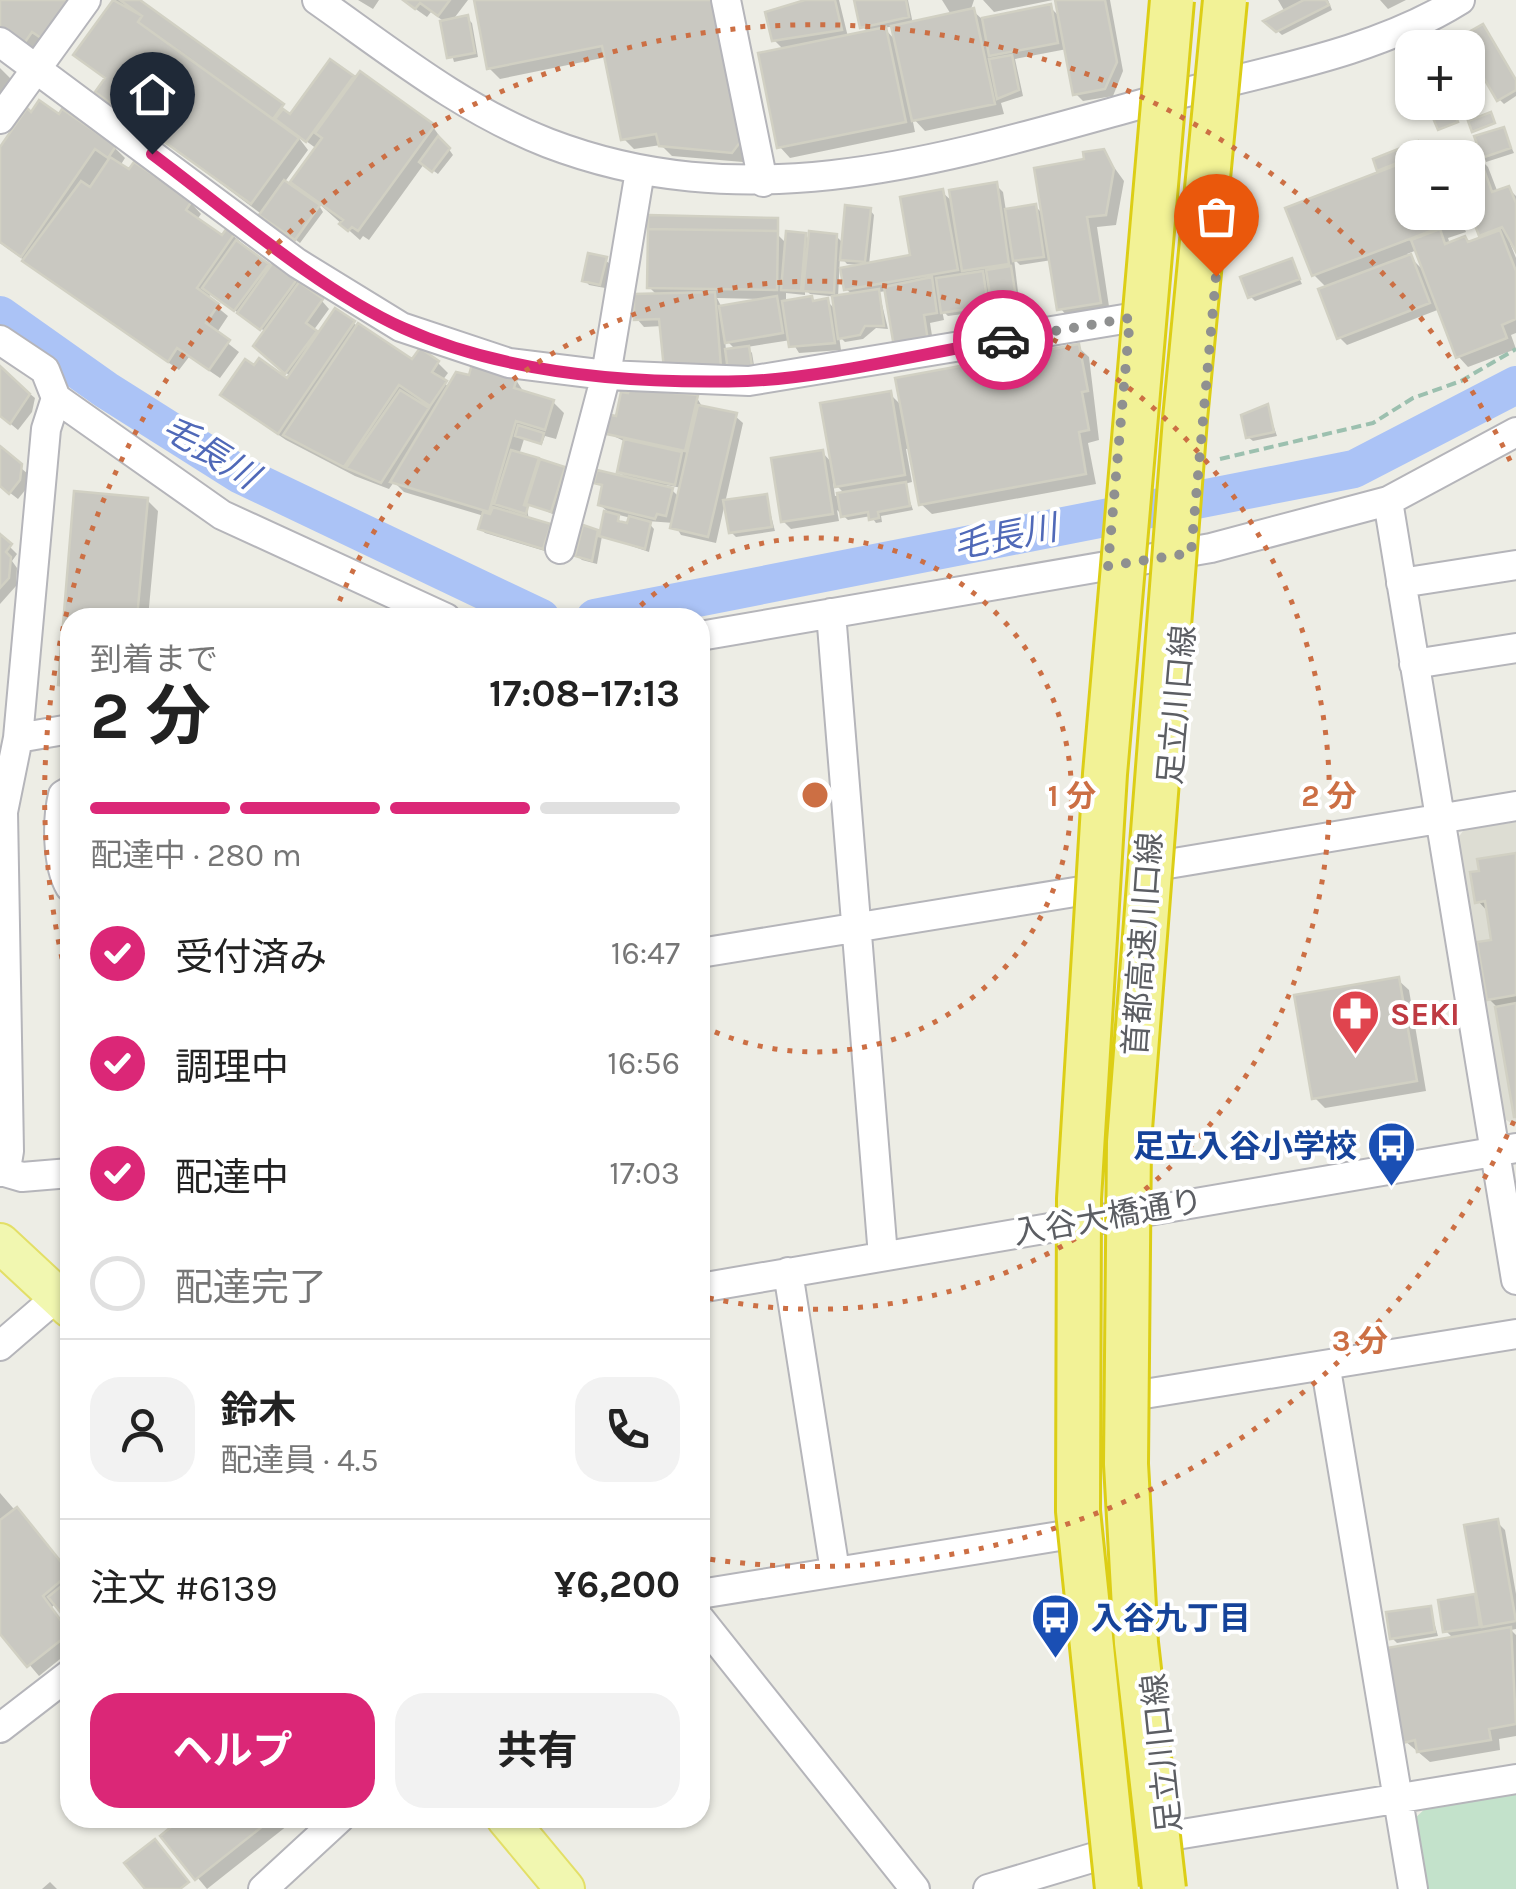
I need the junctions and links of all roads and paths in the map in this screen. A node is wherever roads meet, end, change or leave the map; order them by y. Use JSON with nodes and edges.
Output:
{"nodes":[{"id":1,"x":86,"y":0,"type":"edge"},
{"id":2,"x":317,"y":0,"type":"edge"},
{"id":3,"x":726,"y":0,"type":"edge"},
{"id":4,"x":1154,"y":0,"type":"edge"},
{"id":5,"x":1172,"y":0,"type":"edge"},
{"id":6,"x":1209,"y":0,"type":"edge"},
{"id":7,"x":1225,"y":0,"type":"edge"},
{"id":8,"x":1240,"y":0,"type":"edge"},
{"id":9,"x":1460,"y":0,"type":"edge"},
{"id":10,"x":0,"y":42,"type":"edge"},
{"id":11,"x":36,"y":68,"type":"junction"},
{"id":12,"x":1234,"y":79,"type":"junction"},
{"id":13,"x":1145,"y":103,"type":"junction"},
{"id":14,"x":0,"y":120,"type":"edge"},
{"id":15,"x":640,"y":171,"type":"junction"},
{"id":16,"x":762,"y":182,"type":"junction"},
{"id":17,"x":1130,"y":318,"type":"junction"},
{"id":18,"x":0,"y":340,"type":"edge"},
{"id":19,"x":1516,"y":349,"type":"edge"},
{"id":20,"x":606,"y":376,"type":"junction"},
{"id":21,"x":56,"y":398,"type":"junction"},
{"id":22,"x":1185,"y":419,"type":"junction"},
{"id":23,"x":1516,"y":432,"type":"edge"},
{"id":24,"x":1220,"y":459,"type":"dead end"},
{"id":25,"x":1388,"y":501,"type":"junction"},
{"id":26,"x":560,"y":550,"type":"dead end"},
{"id":27,"x":1191,"y":553,"type":"junction"},
{"id":28,"x":1516,"y":565,"type":"edge"},
{"id":29,"x":1108,"y":566,"type":"junction"},
{"id":30,"x":1401,"y":583,"type":"junction"},
{"id":31,"x":424,"y":608,"type":"edge"},
{"id":32,"x":831,"y":613,"type":"junction"},
{"id":33,"x":0,"y":630,"type":"edge"},
{"id":34,"x":710,"y":634,"type":"edge"},
{"id":35,"x":26,"y":642,"type":"junction"},
{"id":36,"x":1516,"y":648,"type":"edge"},
{"id":37,"x":1414,"y":664,"type":"junction"},
{"id":38,"x":60,"y":731,"type":"edge"},
{"id":39,"x":18,"y":738,"type":"junction"},
{"id":40,"x":1106,"y":774,"type":"junction"},
{"id":41,"x":1516,"y":806,"type":"edge"},
{"id":42,"x":1438,"y":818,"type":"junction"},
{"id":43,"x":1162,"y":864,"type":"junction"},
{"id":44,"x":1081,"y":891,"type":"junction"},
{"id":45,"x":3,"y":925,"type":"edge"},
{"id":46,"x":857,"y":929,"type":"junction"},
{"id":47,"x":710,"y":951,"type":"edge"},
{"id":48,"x":1505,"y":1150,"type":"edge"},
{"id":49,"x":1,"y":1171,"type":"edge"},
{"id":50,"x":60,"y":1175,"type":"edge"},
{"id":51,"x":1141,"y":1212,"type":"junction"},
{"id":52,"x":1062,"y":1226,"type":"junction"},
{"id":53,"x":0,"y":1243,"type":"edge"},
{"id":54,"x":883,"y":1256,"type":"junction"},
{"id":55,"x":788,"y":1272,"type":"junction"},
{"id":56,"x":1516,"y":1280,"type":"edge"},
{"id":57,"x":710,"y":1286,"type":"edge"},
{"id":58,"x":60,"y":1298,"type":"edge"},
{"id":59,"x":60,"y":1305,"type":"edge"},
{"id":60,"x":1516,"y":1334,"type":"edge"},
{"id":61,"x":0,"y":1346,"type":"edge"},
{"id":62,"x":1326,"y":1368,"type":"junction"},
{"id":63,"x":1138,"y":1395,"type":"junction"},
{"id":64,"x":1066,"y":1534,"type":"junction"},
{"id":65,"x":835,"y":1572,"type":"junction"},
{"id":66,"x":710,"y":1592,"type":"edge"},
{"id":67,"x":710,"y":1632,"type":"edge"},
{"id":68,"x":60,"y":1682,"type":"edge"},
{"id":69,"x":0,"y":1728,"type":"edge"},
{"id":70,"x":1516,"y":1779,"type":"edge"},
{"id":71,"x":1398,"y":1799,"type":"junction"},
{"id":72,"x":329,"y":1828,"type":"edge"},
{"id":73,"x":514,"y":1828,"type":"edge"},
{"id":74,"x":1170,"y":1836,"type":"junction"},
{"id":75,"x":1104,"y":1878,"type":"edge"},
{"id":76,"x":264,"y":1889,"type":"edge"},
{"id":77,"x":566,"y":1889,"type":"edge"},
{"id":78,"x":915,"y":1889,"type":"edge"},
{"id":79,"x":988,"y":1889,"type":"edge"},
{"id":80,"x":1136,"y":1889,"type":"edge"},
{"id":81,"x":1164,"y":1889,"type":"edge"},
{"id":82,"x":1180,"y":1889,"type":"edge"},
{"id":83,"x":1413,"y":1889,"type":"edge"}],
"edges":[{"from":1,"to":11,"type":"street"},
{"from":2,"to":15,"type":"street"},
{"from":3,"to":16,"type":"street"},
{"from":4,"to":13,"type":"main road"},
{"from":5,"to":40,"type":"highway","name":"首都高速川口線","bridge":true},
{"from":6,"to":22,"type":"highway","bridge":true},
{"from":7,"to":22,"type":"highway","name":"首都高速川口線","bridge":true},
{"from":8,"to":12,"type":"main road","name":"足立川口線"},
{"from":9,"to":12,"type":"street"},
{"from":10,"to":11,"type":"street"},
{"from":11,"to":14,"type":"street"},
{"from":11,"to":20,"type":"street"},
{"from":12,"to":13,"type":"street"},
{"from":12,"to":27,"type":"main road","name":"足立川口線"},
{"from":13,"to":16,"type":"street"},
{"from":13,"to":17,"type":"main road"},
{"from":15,"to":16,"type":"street"},
{"from":15,"to":20,"type":"street"},
{"from":17,"to":20,"type":"street"},
{"from":17,"to":29,"type":"main road"},
{"from":18,"to":21,"type":"street"},
{"from":19,"to":24,"type":"path"},
{"from":20,"to":26,"type":"street"},
{"from":21,"to":31,"type":"street"},
{"from":21,"to":35,"type":"street"},
{"from":22,"to":81,"type":"highway","name":"首都高速川口線","bridge":true},
{"from":23,"to":25,"type":"street"},
{"from":25,"to":27,"type":"street"},
{"from":25,"to":30,"type":"street"},
{"from":27,"to":29,"type":"street"},
{"from":27,"to":43,"type":"main road","name":"足立川口線"},
{"from":28,"to":30,"type":"street"},
{"from":29,"to":32,"type":"street"},
{"from":29,"to":44,"type":"main road"},
{"from":30,"to":37,"type":"street"},
{"from":32,"to":34,"type":"street"},
{"from":32,"to":46,"type":"street"},
{"from":33,"to":35,"type":"street"},
{"from":35,"to":39,"type":"street"},
{"from":36,"to":37,"type":"street"},
{"from":37,"to":42,"type":"street"},
{"from":38,"to":39,"type":"street"},
{"from":39,"to":45,"type":"street"},
{"from":40,"to":75,"type":"highway","name":"首都高速川口線","bridge":true},
{"from":40,"to":80,"type":"highway","bridge":true},
{"from":41,"to":42,"type":"street"},
{"from":42,"to":43,"type":"street"},
{"from":42,"to":48,"type":"street"},
{"from":43,"to":51,"type":"main road","name":"足立川口線"},
{"from":44,"to":46,"type":"street"},
{"from":44,"to":52,"type":"main road"},
{"from":45,"to":49,"type":"street"},
{"from":46,"to":47,"type":"street"},
{"from":46,"to":54,"type":"street"},
{"from":48,"to":51,"type":"street","name":"入谷大橋通り"},
{"from":48,"to":56,"type":"street"},
{"from":49,"to":50,"type":"street"},
{"from":51,"to":52,"type":"street","name":"入谷大橋通り"},
{"from":51,"to":63,"type":"main road","name":"足立川口線"},
{"from":52,"to":54,"type":"street","name":"入谷大橋通り"},
{"from":52,"to":64,"type":"main road"},
{"from":53,"to":58,"type":"main road"},
{"from":54,"to":55,"type":"street","name":"入谷大橋通り"},
{"from":55,"to":57,"type":"street","name":"入谷大橋通り"},
{"from":55,"to":65,"type":"street"},
{"from":59,"to":61,"type":"street"},
{"from":60,"to":62,"type":"street"},
{"from":62,"to":63,"type":"street"},
{"from":62,"to":71,"type":"street"},
{"from":63,"to":74,"type":"main road","name":"足立川口線"},
{"from":64,"to":65,"type":"street"},
{"from":64,"to":75,"type":"main road"},
{"from":65,"to":66,"type":"street"},
{"from":67,"to":78,"type":"street"},
{"from":68,"to":69,"type":"street"},
{"from":70,"to":71,"type":"street"},
{"from":71,"to":74,"type":"street"},
{"from":71,"to":83,"type":"street"},
{"from":72,"to":76,"type":"street"},
{"from":73,"to":77,"type":"main road"},
{"from":74,"to":82,"type":"main road","name":"足立川口線"},
{"from":75,"to":79,"type":"street"}]}
